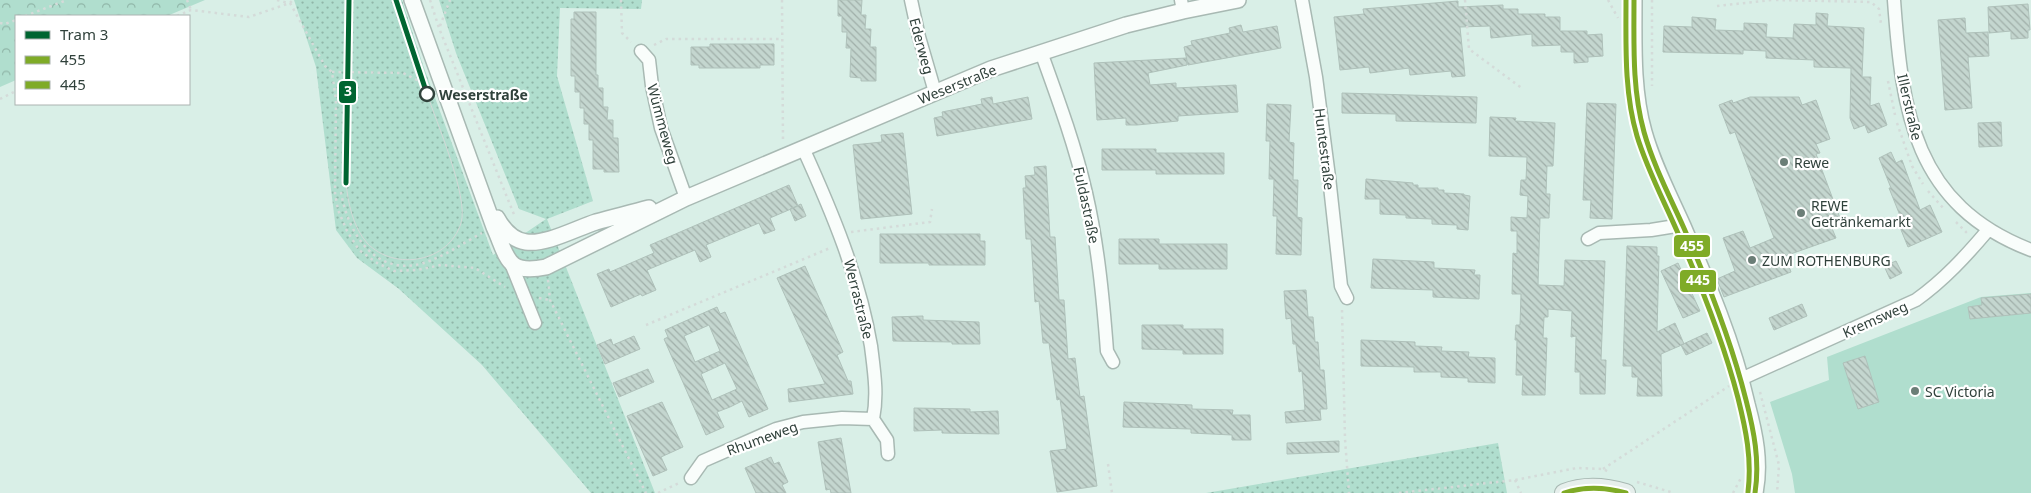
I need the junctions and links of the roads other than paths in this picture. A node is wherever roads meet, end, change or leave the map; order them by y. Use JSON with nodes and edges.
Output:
{"nodes":[{"id":1,"x":412,"y":0,"type":"edge"},
{"id":2,"x":911,"y":0,"type":"edge"},
{"id":3,"x":1238,"y":0,"type":"edge"},
{"id":4,"x":1302,"y":0,"type":"edge"},
{"id":5,"x":1634,"y":0,"type":"edge"},
{"id":6,"x":1894,"y":0,"type":"edge"},
{"id":7,"x":1182,"y":5,"type":"edge"},
{"id":8,"x":641,"y":52,"type":"road end"},
{"id":9,"x":1041,"y":52,"type":"junction"},
{"id":10,"x":935,"y":92,"type":"junction"},
{"id":11,"x":803,"y":148,"type":"junction"},
{"id":12,"x":476,"y":177,"type":"junction"},
{"id":13,"x":686,"y":198,"type":"junction"},
{"id":14,"x":1682,"y":225,"type":"junction"},
{"id":15,"x":1988,"y":230,"type":"junction"},
{"id":16,"x":1588,"y":239,"type":"dead end"},
{"id":17,"x":2031,"y":250,"type":"edge"},
{"id":18,"x":510,"y":261,"type":"junction"},
{"id":19,"x":1347,"y":298,"type":"road end"},
{"id":20,"x":535,"y":323,"type":"dead end"},
{"id":21,"x":1114,"y":362,"type":"dead end"},
{"id":22,"x":1742,"y":379,"type":"junction"},
{"id":23,"x":873,"y":419,"type":"junction"},
{"id":24,"x":888,"y":454,"type":"dead end"},
{"id":25,"x":691,"y":478,"type":"road end"},
{"id":26,"x":1564,"y":493,"type":"edge"},
{"id":27,"x":1626,"y":493,"type":"edge"},
{"id":28,"x":1755,"y":493,"type":"edge"}],
"edges":[{"from":1,"to":12,"type":"street"},
{"from":2,"to":10,"type":"street","name":"Ederweg"},
{"from":3,"to":7,"type":"street","name":"Weserstraße"},
{"from":4,"to":19,"type":"street","name":"Huntestraße"},
{"from":5,"to":14,"type":"street"},
{"from":6,"to":15,"type":"street","name":"Illerstraße"},
{"from":7,"to":9,"type":"street","name":"Weserstraße"},
{"from":8,"to":13,"type":"street","name":"Wümmeweg"},
{"from":9,"to":10,"type":"street","name":"Weserstraße"},
{"from":9,"to":21,"type":"street","name":"Fuldastraße"},
{"from":10,"to":11,"type":"street","name":"Weserstraße"},
{"from":11,"to":13,"type":"street","name":"Weserstraße"},
{"from":11,"to":23,"type":"street","name":"Werrastraße"},
{"from":12,"to":13,"type":"street","name":"Weserstraße"},
{"from":12,"to":18,"type":"street"},
{"from":13,"to":18,"type":"street","name":"Weserstraße"},
{"from":14,"to":16,"type":"street"},
{"from":14,"to":22,"type":"street"},
{"from":15,"to":17,"type":"street","name":"Illerstraße"},
{"from":15,"to":22,"type":"street","name":"Kremsweg"},
{"from":18,"to":20,"type":"street"},
{"from":22,"to":28,"type":"street"},
{"from":23,"to":24,"type":"street"},
{"from":23,"to":25,"type":"street","name":"Rhumeweg"},
{"from":26,"to":27,"type":"main road"}]}
